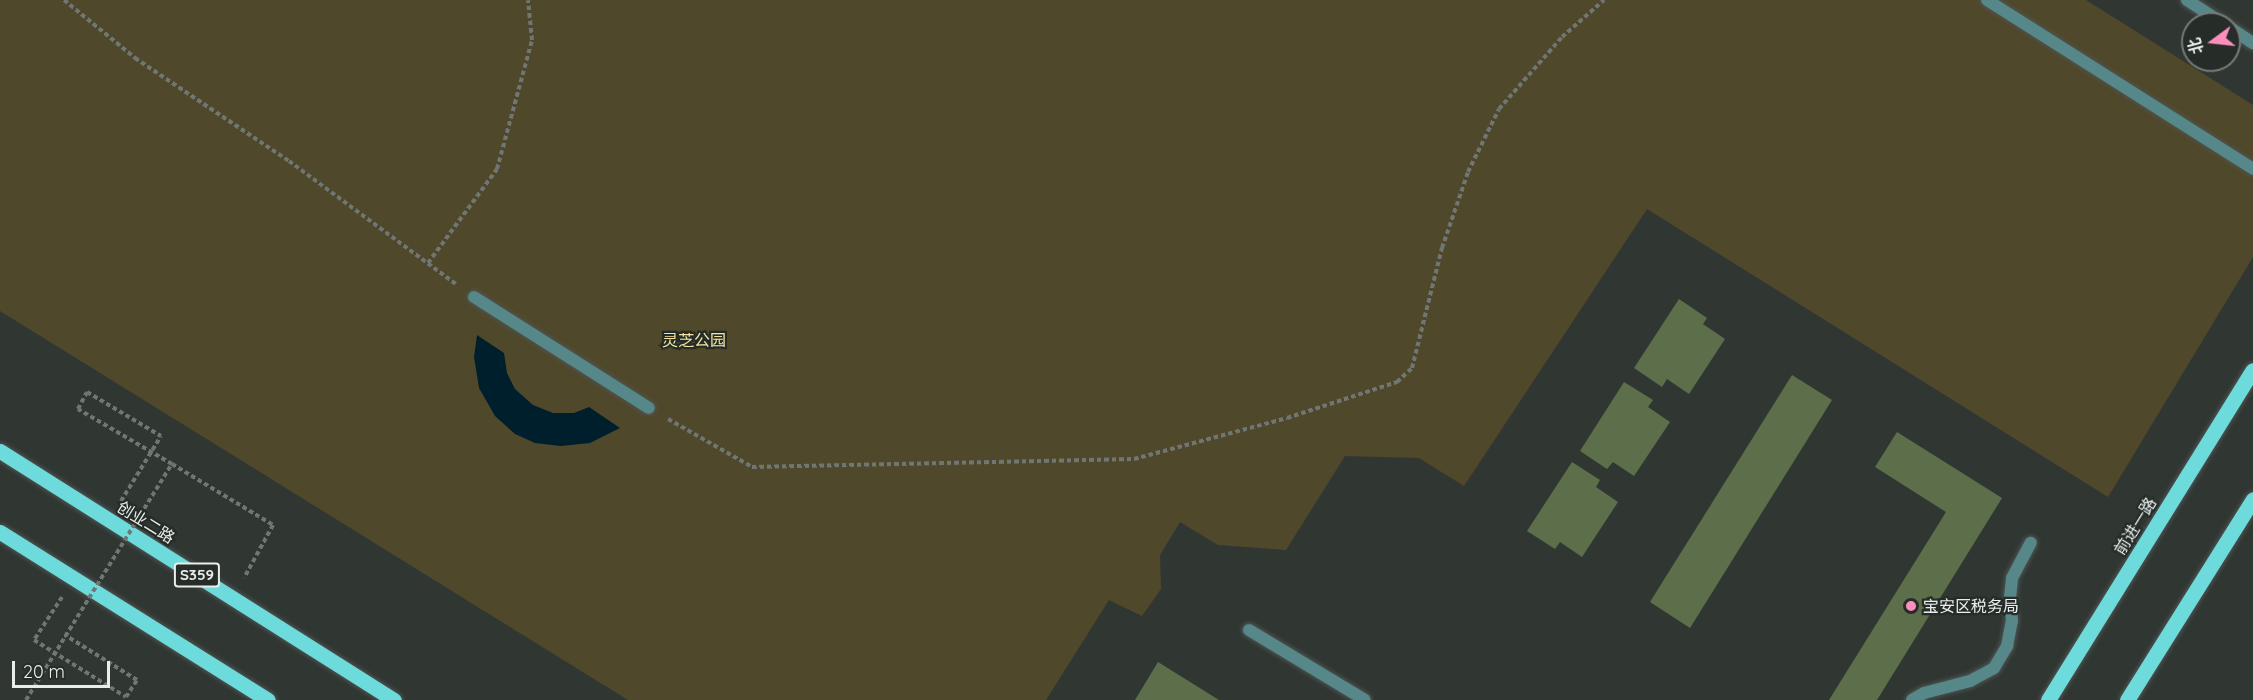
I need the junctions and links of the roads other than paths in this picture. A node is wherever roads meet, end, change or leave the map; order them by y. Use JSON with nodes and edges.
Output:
{"nodes":[{"id":1,"x":1987,"y":0,"type":"edge"},
{"id":2,"x":2187,"y":0,"type":"edge"},
{"id":3,"x":2206,"y":12,"type":"edge"},
{"id":4,"x":2253,"y":169,"type":"edge"},
{"id":5,"x":474,"y":297,"type":"road end"},
{"id":6,"x":2253,"y":370,"type":"edge"},
{"id":7,"x":649,"y":408,"type":"road end"},
{"id":8,"x":0,"y":451,"type":"edge"},
{"id":9,"x":2253,"y":500,"type":"edge"},
{"id":10,"x":0,"y":532,"type":"edge"},
{"id":11,"x":2031,"y":543,"type":"dead end"},
{"id":12,"x":1249,"y":630,"type":"dead end"},
{"id":13,"x":268,"y":700,"type":"edge"},
{"id":14,"x":394,"y":700,"type":"edge"},
{"id":15,"x":1365,"y":700,"type":"edge"},
{"id":16,"x":1912,"y":700,"type":"edge"},
{"id":17,"x":2049,"y":700,"type":"edge"},
{"id":18,"x":2127,"y":700,"type":"edge"}],
"edges":[{"from":1,"to":4,"type":"street"},
{"from":2,"to":3,"type":"street"},
{"from":5,"to":7,"type":"street"},
{"from":6,"to":17,"type":"main road","name":"前进一路"},
{"from":8,"to":14,"type":"main road","name":"创业二路","number":"S359"},
{"from":9,"to":18,"type":"main road"},
{"from":10,"to":13,"type":"main road"},
{"from":11,"to":16,"type":"street"},
{"from":12,"to":15,"type":"street"}]}
